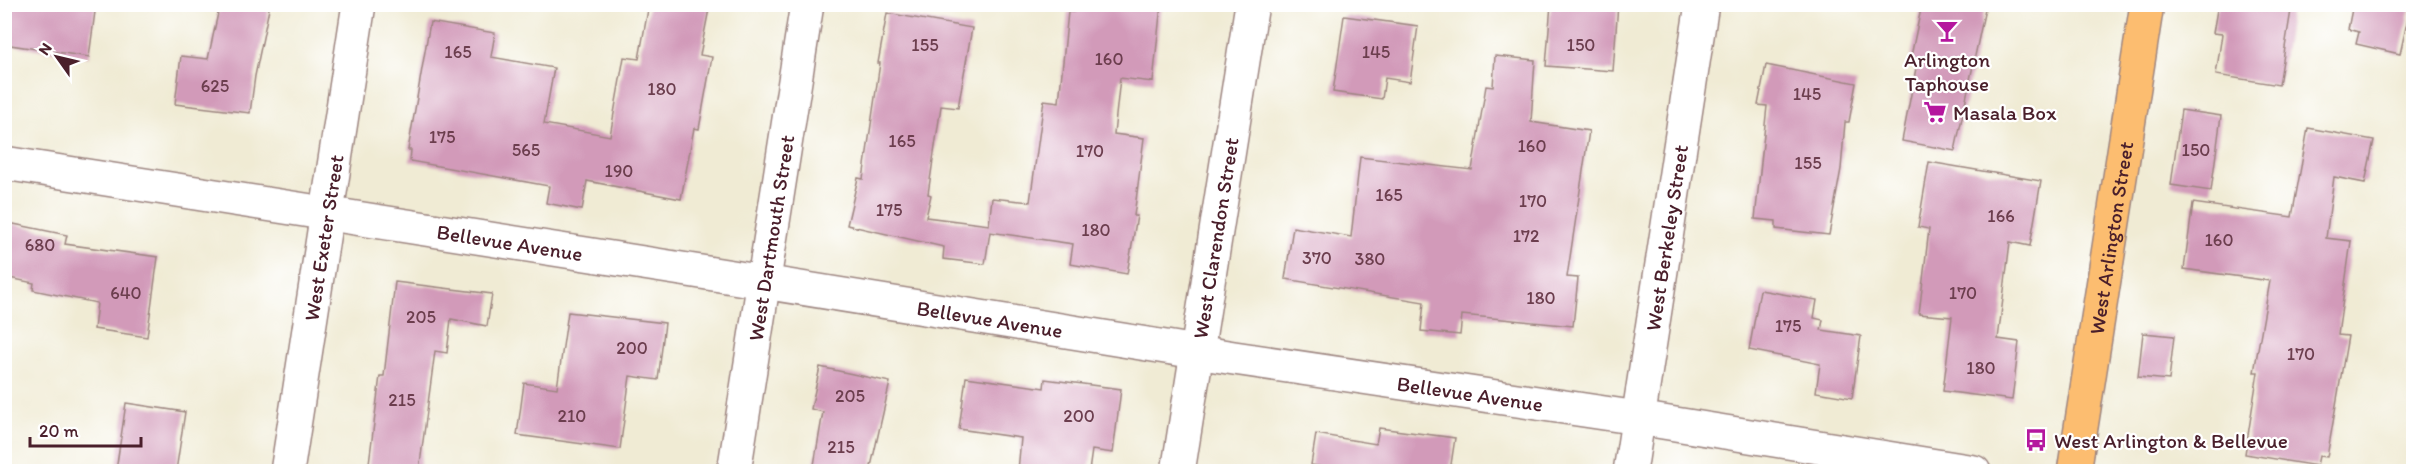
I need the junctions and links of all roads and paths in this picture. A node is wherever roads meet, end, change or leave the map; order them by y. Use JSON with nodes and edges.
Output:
{"nodes":[{"id":1,"x":359,"y":4,"type":"edge"},
{"id":2,"x":807,"y":4,"type":"edge"},
{"id":3,"x":1251,"y":4,"type":"edge"},
{"id":4,"x":1702,"y":4,"type":"edge"},
{"id":5,"x":2147,"y":4,"type":"edge"},
{"id":6,"x":4,"y":163,"type":"edge"},
{"id":7,"x":327,"y":213,"type":"junction"},
{"id":8,"x":763,"y":282,"type":"junction"},
{"id":9,"x":1196,"y":352,"type":"junction"},
{"id":10,"x":1638,"y":418,"type":"junction"},
{"id":11,"x":287,"y":471,"type":"edge"},
{"id":12,"x":734,"y":471,"type":"edge"},
{"id":13,"x":1178,"y":471,"type":"edge"},
{"id":14,"x":1630,"y":471,"type":"edge"},
{"id":15,"x":1974,"y":471,"type":"edge"},
{"id":16,"x":2074,"y":471,"type":"edge"}],
"edges":[{"from":1,"to":7,"type":"street","name":"West Exeter Street"},
{"from":2,"to":8,"type":"street","name":"West Dartmouth Street"},
{"from":3,"to":9,"type":"street","name":"West Clarendon Street"},
{"from":4,"to":10,"type":"street","name":"West Berkeley Street"},
{"from":5,"to":16,"type":"main road","name":"West Arlington Street"},
{"from":6,"to":7,"type":"street","name":"Bellevue Avenue"},
{"from":7,"to":8,"type":"street","name":"Bellevue Avenue"},
{"from":7,"to":11,"type":"street","name":"West Exeter Street"},
{"from":8,"to":9,"type":"street","name":"Bellevue Avenue"},
{"from":8,"to":12,"type":"street","name":"West Dartmouth Street"},
{"from":9,"to":10,"type":"street","name":"Bellevue Avenue"},
{"from":9,"to":13,"type":"street","name":"West Clarendon Street"},
{"from":10,"to":14,"type":"street","name":"West Berkeley Street"},
{"from":10,"to":15,"type":"street","name":"Bellevue Avenue"}]}
